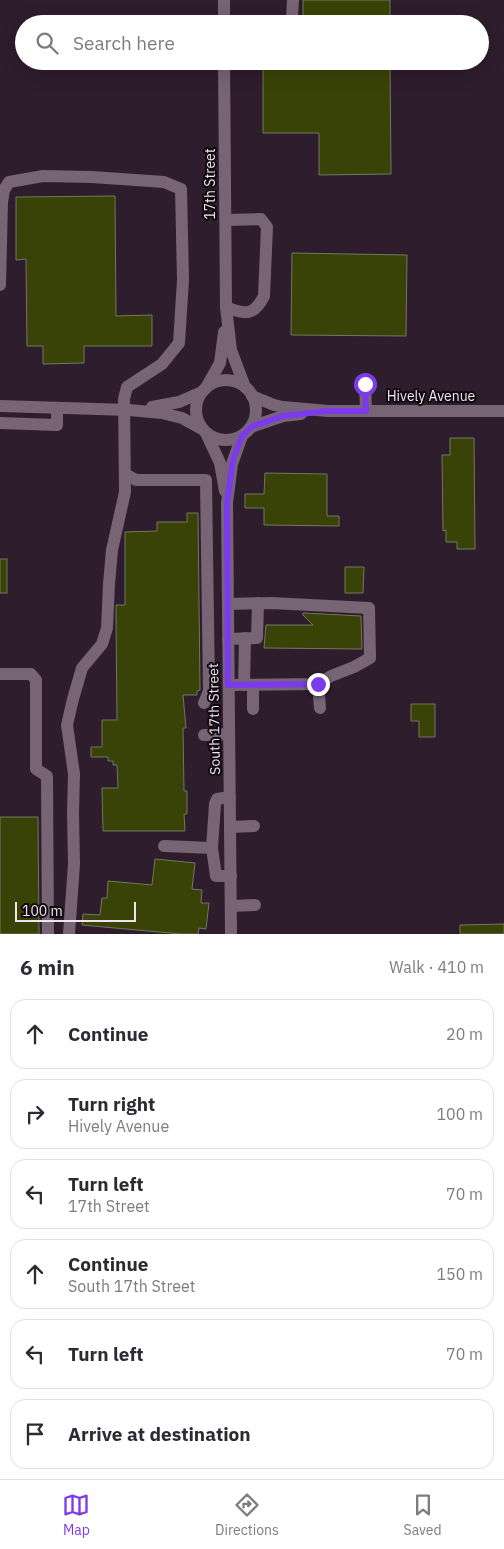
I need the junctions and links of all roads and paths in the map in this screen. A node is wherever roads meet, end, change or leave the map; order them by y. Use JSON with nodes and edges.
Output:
{"nodes":[{"id":1,"x":224,"y":0,"type":"edge"},
{"id":2,"x":293,"y":0,"type":"edge"},
{"id":3,"x":224,"y":15,"type":"edge"},
{"id":4,"x":292,"y":15,"type":"edge"},
{"id":5,"x":224,"y":70,"type":"edge"},
{"id":6,"x":226,"y":220,"type":"junction"},
{"id":7,"x":0,"y":285,"type":"edge"},
{"id":8,"x":226,"y":307,"type":"junction"},
{"id":9,"x":365,"y":384,"type":"dead end"},
{"id":10,"x":203,"y":390,"type":"junction"},
{"id":11,"x":248,"y":391,"type":"junction"},
{"id":12,"x":0,"y":406,"type":"edge"},
{"id":13,"x":57,"y":408,"type":"junction"},
{"id":14,"x":126,"y":410,"type":"junction"},
{"id":15,"x":328,"y":411,"type":"junction"},
{"id":16,"x":366,"y":411,"type":"junction"},
{"id":17,"x":504,"y":411,"type":"edge"},
{"id":18,"x":0,"y":423,"type":"edge"},
{"id":19,"x":204,"y":431,"type":"junction"},
{"id":20,"x":246,"y":432,"type":"junction"},
{"id":21,"x":125,"y":474,"type":"junction"},
{"id":22,"x":227,"y":503,"type":"junction"},
{"id":23,"x":208,"y":576,"type":"junction"},
{"id":24,"x":227,"y":576,"type":"junction"},
{"id":25,"x":258,"y":603,"type":"junction"},
{"id":26,"x":228,"y":604,"type":"junction"},
{"id":27,"x":245,"y":638,"type":"junction"},
{"id":28,"x":228,"y":639,"type":"junction"},
{"id":29,"x":0,"y":674,"type":"edge"},
{"id":30,"x":318,"y":684,"type":"junction"},
{"id":31,"x":228,"y":685,"type":"junction"},
{"id":32,"x":248,"y":685,"type":"junction"},
{"id":33,"x":204,"y":703,"type":"dead end"},
{"id":34,"x":320,"y":708,"type":"dead end"},
{"id":35,"x":253,"y":709,"type":"dead end"},
{"id":36,"x":229,"y":734,"type":"junction"},
{"id":37,"x":204,"y":735,"type":"dead end"},
{"id":38,"x":230,"y":797,"type":"junction"},
{"id":39,"x":254,"y":826,"type":"dead end"},
{"id":40,"x":230,"y":827,"type":"junction"},
{"id":41,"x":164,"y":846,"type":"dead end"},
{"id":42,"x":212,"y":848,"type":"junction"},
{"id":43,"x":230,"y":876,"type":"junction"},
{"id":44,"x":231,"y":906,"type":"junction"},
{"id":45,"x":254,"y":906,"type":"dead end"},
{"id":46,"x":48,"y":934,"type":"edge"},
{"id":47,"x":69,"y":934,"type":"edge"},
{"id":48,"x":231,"y":934,"type":"edge"}],
"edges":[{"from":1,"to":3,"type":"street"},
{"from":2,"to":4,"type":"street"},
{"from":5,"to":6,"type":"street","name":"17th Street"},
{"from":6,"to":8,"type":"street","name":"17th Street"},
{"from":6,"to":8,"type":"street"},
{"from":7,"to":14,"type":"street"},
{"from":8,"to":10,"type":"street","name":"17th Street"},
{"from":8,"to":11,"type":"street","name":"17th Street"},
{"from":9,"to":16,"type":"street"},
{"from":10,"to":11,"type":"street"},
{"from":10,"to":14,"type":"street"},
{"from":10,"to":19,"type":"street"},
{"from":11,"to":15,"type":"street","name":"Hively Avenue"},
{"from":11,"to":20,"type":"street"},
{"from":12,"to":13,"type":"street"},
{"from":13,"to":14,"type":"street"},
{"from":13,"to":18,"type":"street"},
{"from":14,"to":19,"type":"street"},
{"from":14,"to":21,"type":"street"},
{"from":15,"to":16,"type":"street","name":"Hively Avenue"},
{"from":15,"to":20,"type":"street","name":"Hively Avenue"},
{"from":16,"to":17,"type":"street","name":"Hively Avenue"},
{"from":19,"to":20,"type":"street"},
{"from":19,"to":22,"type":"street"},
{"from":20,"to":22,"type":"street"},
{"from":21,"to":23,"type":"street"},
{"from":21,"to":47,"type":"street"},
{"from":22,"to":24,"type":"street","name":"South 17th Street"},
{"from":23,"to":24,"type":"street"},
{"from":23,"to":33,"type":"street"},
{"from":24,"to":26,"type":"street","name":"South 17th Street"},
{"from":25,"to":26,"type":"street"},
{"from":25,"to":27,"type":"street"},
{"from":25,"to":30,"type":"street"},
{"from":26,"to":28,"type":"street","name":"South 17th Street"},
{"from":27,"to":28,"type":"street"},
{"from":27,"to":32,"type":"street"},
{"from":28,"to":31,"type":"street","name":"South 17th Street"},
{"from":29,"to":46,"type":"street"},
{"from":30,"to":32,"type":"street"},
{"from":30,"to":34,"type":"street"},
{"from":31,"to":32,"type":"street"},
{"from":31,"to":36,"type":"street","name":"South 17th Street"},
{"from":32,"to":35,"type":"street"},
{"from":36,"to":37,"type":"street"},
{"from":36,"to":38,"type":"street","name":"South 17th Street"},
{"from":38,"to":40,"type":"street","name":"South 17th Street"},
{"from":38,"to":42,"type":"street"},
{"from":39,"to":40,"type":"street"},
{"from":40,"to":43,"type":"street","name":"South 17th Street"},
{"from":41,"to":42,"type":"street"},
{"from":42,"to":43,"type":"street"},
{"from":43,"to":44,"type":"street","name":"South 17th Street"},
{"from":44,"to":45,"type":"street"},
{"from":44,"to":48,"type":"street","name":"South 17th Street"}]}
